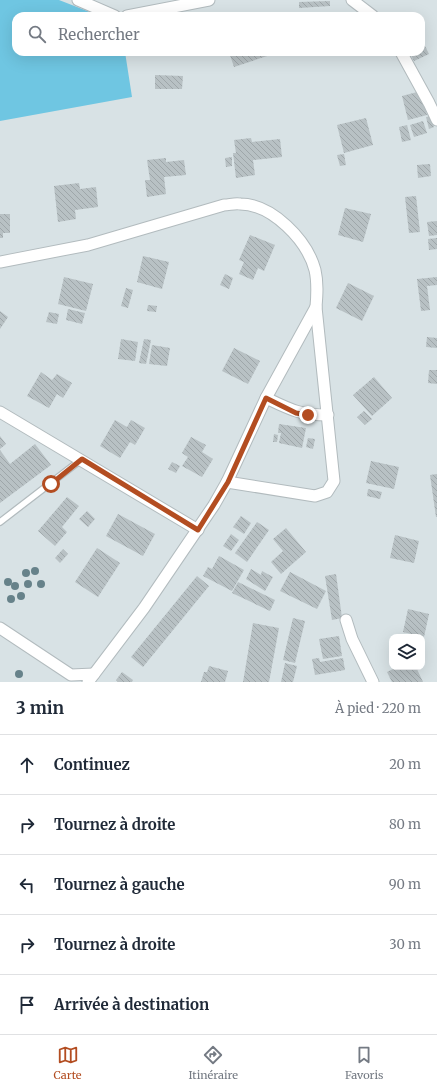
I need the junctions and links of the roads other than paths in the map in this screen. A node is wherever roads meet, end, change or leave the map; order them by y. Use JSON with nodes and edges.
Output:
{"nodes":[{"id":1,"x":78,"y":0,"type":"edge"},
{"id":2,"x":209,"y":0,"type":"edge"},
{"id":3,"x":352,"y":0,"type":"edge"},
{"id":4,"x":106,"y":12,"type":"edge"},
{"id":5,"x":148,"y":12,"type":"edge"},
{"id":6,"x":368,"y":12,"type":"edge"},
{"id":7,"x":403,"y":56,"type":"edge"},
{"id":8,"x":437,"y":120,"type":"edge"},
{"id":9,"x":0,"y":262,"type":"edge"},
{"id":10,"x":316,"y":308,"type":"junction"},
{"id":11,"x":266,"y":398,"type":"junction"},
{"id":12,"x":0,"y":412,"type":"edge"},
{"id":13,"x":328,"y":415,"type":"junction"},
{"id":14,"x":82,"y":459,"type":"junction"},
{"id":15,"x":228,"y":482,"type":"junction"},
{"id":16,"x":0,"y":522,"type":"edge"},
{"id":17,"x":198,"y":530,"type":"junction"},
{"id":18,"x":346,"y":620,"type":"dead end"},
{"id":19,"x":0,"y":628,"type":"edge"},
{"id":20,"x":72,"y":678,"type":"edge"},
{"id":21,"x":91,"y":678,"type":"edge"},
{"id":22,"x":373,"y":682,"type":"edge"}],
"edges":[{"from":1,"to":4,"type":"street"},
{"from":2,"to":5,"type":"street"},
{"from":3,"to":6,"type":"street"},
{"from":7,"to":8,"type":"street"},
{"from":9,"to":10,"type":"street"},
{"from":10,"to":11,"type":"street"},
{"from":10,"to":13,"type":"street"},
{"from":11,"to":13,"type":"street"},
{"from":11,"to":15,"type":"street"},
{"from":12,"to":14,"type":"street"},
{"from":13,"to":15,"type":"street"},
{"from":14,"to":16,"type":"lane"},
{"from":14,"to":17,"type":"street"},
{"from":15,"to":17,"type":"street"},
{"from":17,"to":21,"type":"street"},
{"from":18,"to":22,"type":"street"},
{"from":19,"to":20,"type":"street"},
{"from":20,"to":21,"type":"street"}]}
